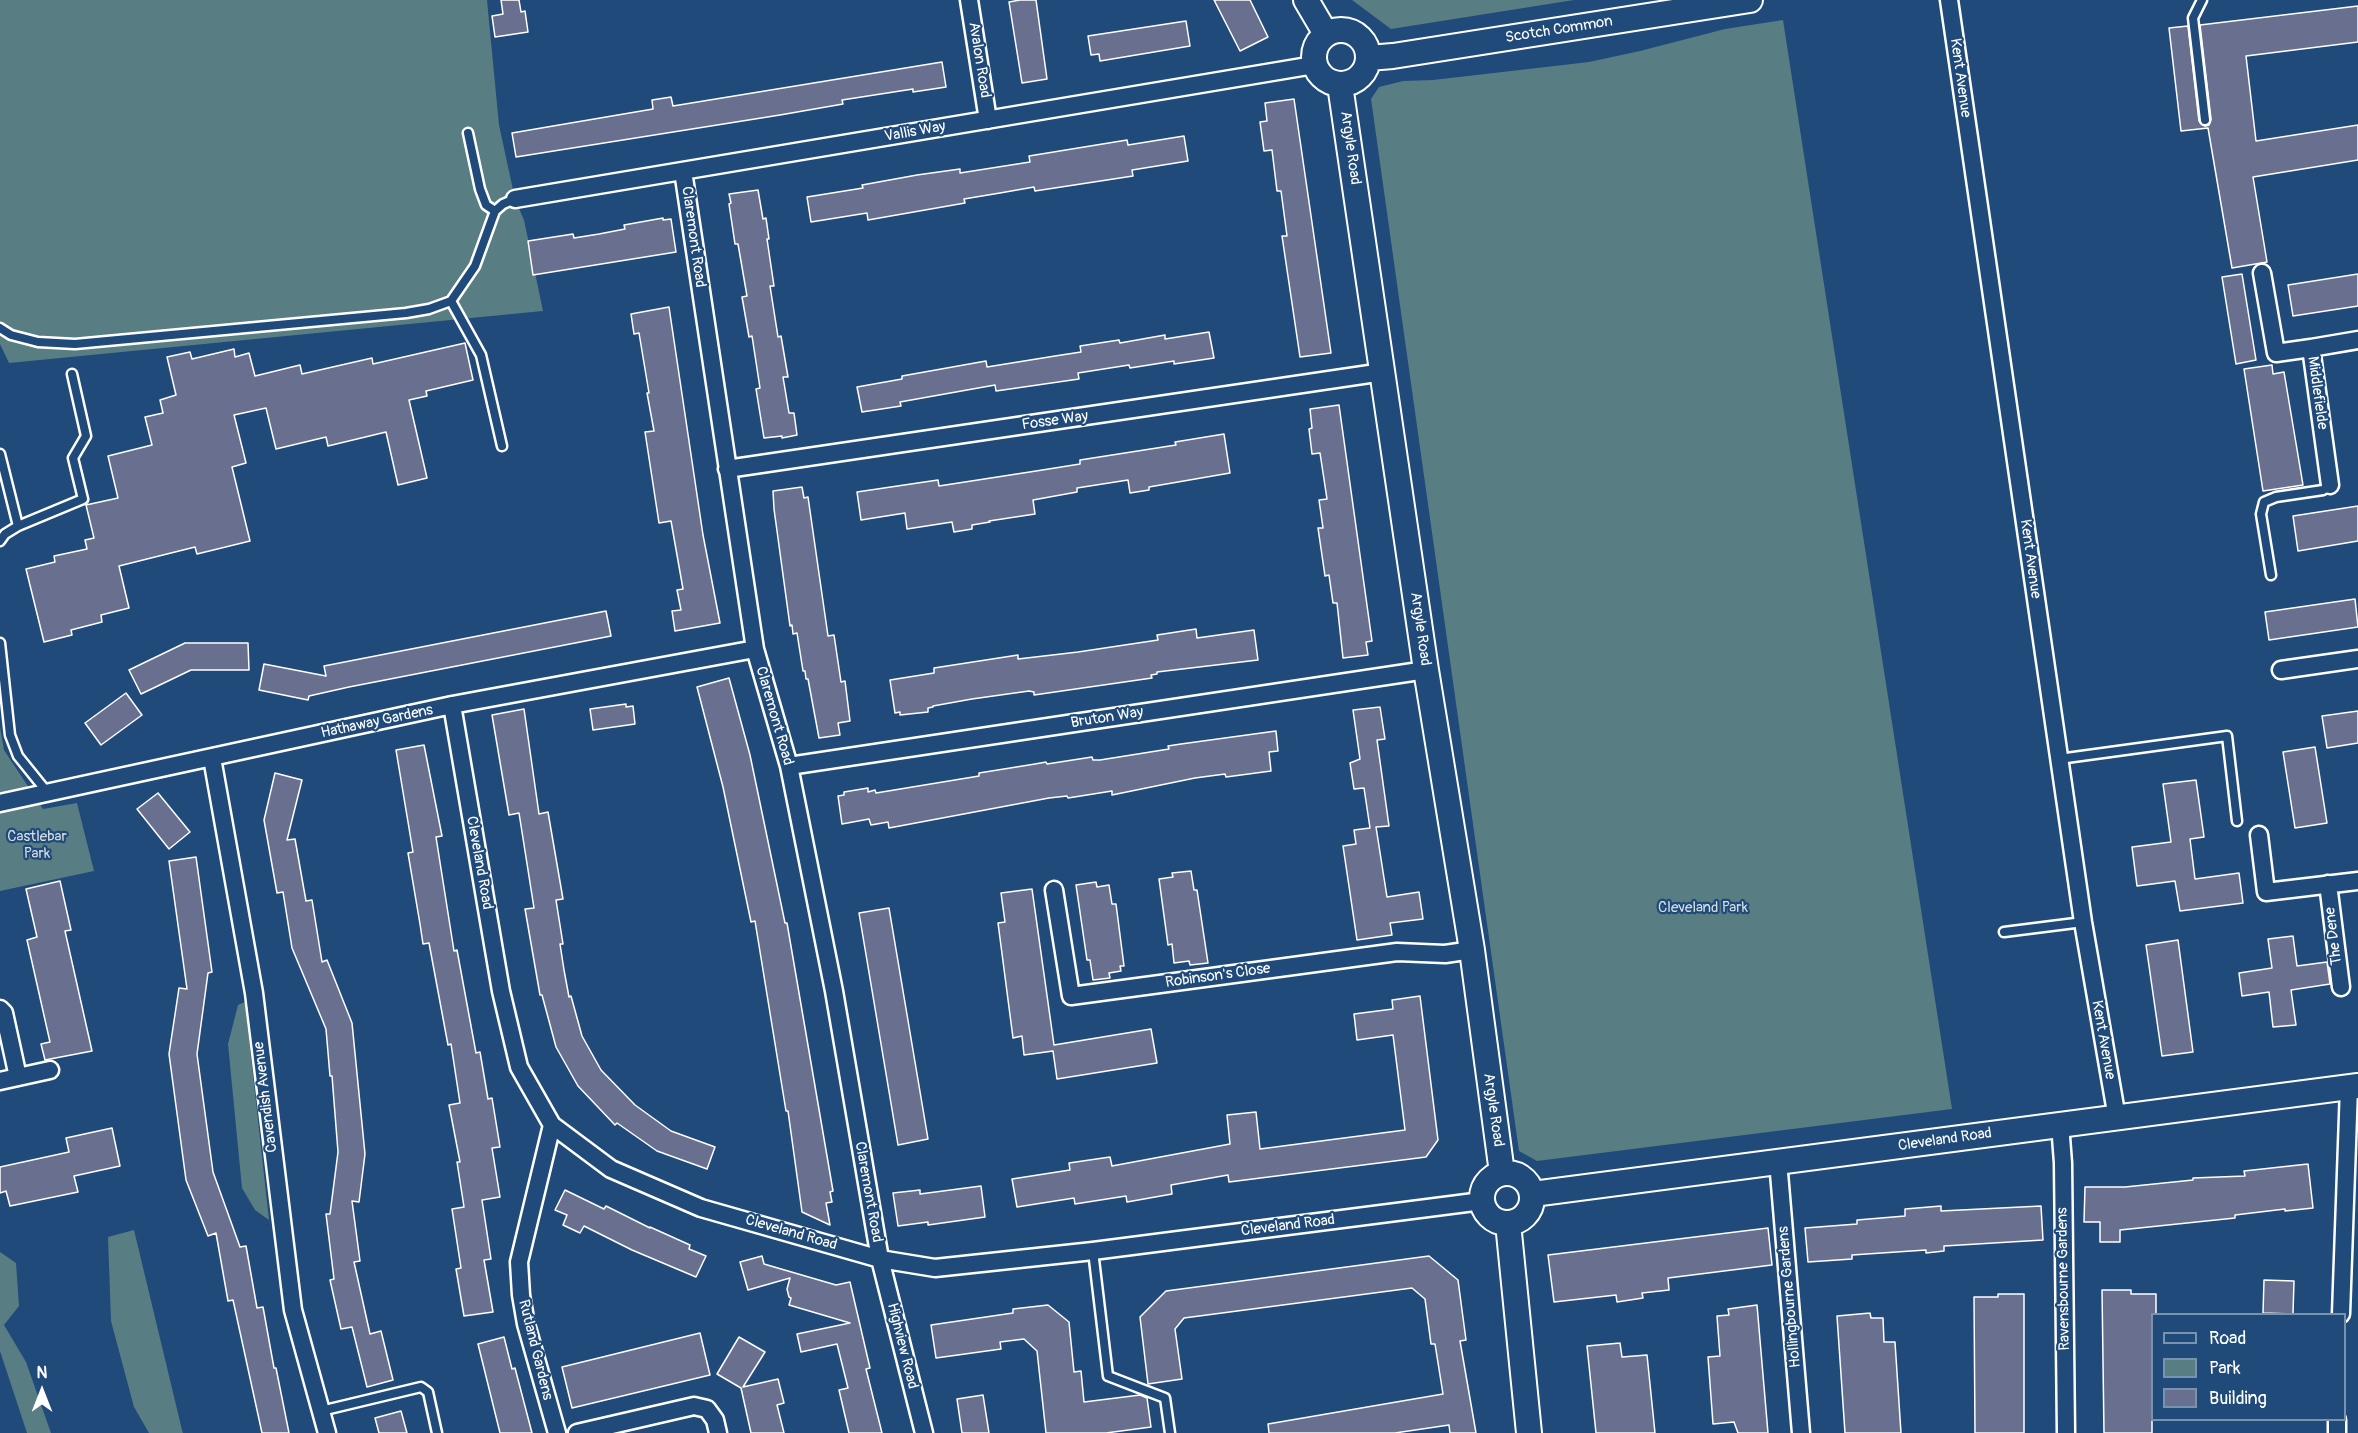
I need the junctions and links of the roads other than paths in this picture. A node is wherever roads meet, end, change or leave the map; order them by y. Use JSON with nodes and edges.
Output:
{"nodes":[{"id":1,"x":969,"y":0,"type":"edge"},
{"id":2,"x":1306,"y":0,"type":"edge"},
{"id":3,"x":1750,"y":0,"type":"edge"},
{"id":4,"x":1949,"y":0,"type":"edge"},
{"id":5,"x":2202,"y":0,"type":"edge"},
{"id":6,"x":1326,"y":34,"type":"junction"},
{"id":7,"x":1368,"y":58,"type":"junction"},
{"id":8,"x":1314,"y":65,"type":"junction"},
{"id":9,"x":1340,"y":85,"type":"junction"},
{"id":10,"x":988,"y":120,"type":"junction"},
{"id":11,"x":2205,"y":120,"type":"dead end"},
{"id":12,"x":468,"y":133,"type":"dead end"},
{"id":13,"x":683,"y":171,"type":"junction"},
{"id":14,"x":515,"y":199,"type":"joint"},
{"id":15,"x":495,"y":211,"type":"junction"},
{"id":16,"x":2262,"y":273,"type":"dead end"},
{"id":17,"x":451,"y":301,"type":"junction"},
{"id":18,"x":0,"y":328,"type":"edge"},
{"id":19,"x":2358,"y":340,"type":"edge"},
{"id":20,"x":2311,"y":348,"type":"junction"},
{"id":21,"x":1383,"y":372,"type":"junction"},
{"id":22,"x":72,"y":374,"type":"dead end"},
{"id":23,"x":502,"y":446,"type":"dead end"},
{"id":24,"x":0,"y":454,"type":"edge"},
{"id":25,"x":727,"y":469,"type":"junction"},
{"id":26,"x":2330,"y":485,"type":"joint"},
{"id":27,"x":18,"y":526,"type":"junction"},
{"id":28,"x":0,"y":541,"type":"edge"},
{"id":29,"x":2271,"y":575,"type":"dead end"},
{"id":30,"x":0,"y":643,"type":"edge"},
{"id":31,"x":755,"y":649,"type":"junction"},
{"id":32,"x":2358,"y":658,"type":"edge"},
{"id":33,"x":1426,"y":670,"type":"junction"},
{"id":34,"x":2282,"y":670,"type":"dead end"},
{"id":35,"x":452,"y":705,"type":"junction"},
{"id":36,"x":212,"y":758,"type":"junction"},
{"id":37,"x":2059,"y":759,"type":"junction"},
{"id":38,"x":789,"y":766,"type":"junction"},
{"id":39,"x":46,"y":792,"type":"junction"},
{"id":40,"x":0,"y":803,"type":"edge"},
{"id":41,"x":2237,"y":821,"type":"dead end"},
{"id":42,"x":2259,"y":836,"type":"dead end"},
{"id":43,"x":2358,"y":881,"type":"edge"},
{"id":44,"x":2328,"y":884,"type":"junction"},
{"id":45,"x":1054,"y":890,"type":"dead end"},
{"id":46,"x":2083,"y":922,"type":"junction"},
{"id":47,"x":2004,"y":932,"type":"dead end"},
{"id":48,"x":1472,"y":950,"type":"junction"},
{"id":49,"x":2341,"y":987,"type":"dead end"},
{"id":50,"x":0,"y":1009,"type":"edge"},
{"id":51,"x":50,"y":1070,"type":"dead end"},
{"id":52,"x":18,"y":1077,"type":"junction"},
{"id":53,"x":0,"y":1081,"type":"edge"},
{"id":54,"x":2354,"y":1086,"type":"edge"},
{"id":55,"x":2117,"y":1118,"type":"junction"},
{"id":56,"x":2060,"y":1124,"type":"junction"},
{"id":57,"x":552,"y":1125,"type":"junction"},
{"id":58,"x":1778,"y":1161,"type":"junction"},
{"id":59,"x":1502,"y":1173,"type":"junction"},
{"id":60,"x":1533,"y":1194,"type":"junction"},
{"id":61,"x":1482,"y":1201,"type":"junction"},
{"id":62,"x":1508,"y":1223,"type":"junction"},
{"id":63,"x":1093,"y":1251,"type":"junction"},
{"id":64,"x":880,"y":1259,"type":"junction"},
{"id":65,"x":2341,"y":1313,"type":"edge"},
{"id":66,"x":321,"y":1411,"type":"junction"},
{"id":67,"x":327,"y":1433,"type":"edge"},
{"id":68,"x":437,"y":1433,"type":"edge"},
{"id":69,"x":557,"y":1433,"type":"edge"},
{"id":70,"x":577,"y":1433,"type":"edge"},
{"id":71,"x":718,"y":1433,"type":"edge"},
{"id":72,"x":924,"y":1433,"type":"edge"},
{"id":73,"x":1170,"y":1433,"type":"edge"},
{"id":74,"x":1529,"y":1433,"type":"edge"},
{"id":75,"x":1801,"y":1433,"type":"edge"},
{"id":76,"x":2066,"y":1433,"type":"edge"}],
"edges":[{"from":1,"to":10,"type":"street","name":"Avalon Road"},
{"from":2,"to":6,"type":"main road"},
{"from":3,"to":7,"type":"main road","name":"Scotch Common"},
{"from":4,"to":37,"type":"street","name":"Kent Avenue"},
{"from":5,"to":11,"type":"lane"},
{"from":6,"to":7,"type":"main road"},
{"from":6,"to":8,"type":"main road"},
{"from":7,"to":9,"type":"main road"},
{"from":8,"to":9,"type":"main road"},
{"from":8,"to":10,"type":"street","name":"Vallis Way"},
{"from":9,"to":21,"type":"main road","name":"Argyle Road"},
{"from":10,"to":13,"type":"street","name":"Vallis Way"},
{"from":12,"to":15,"type":"lane"},
{"from":13,"to":14,"type":"street","name":"Vallis Way"},
{"from":13,"to":25,"type":"street","name":"Claremont Road"},
{"from":14,"to":15,"type":"lane"},
{"from":15,"to":17,"type":"lane"},
{"from":16,"to":20,"type":"street"},
{"from":17,"to":18,"type":"lane"},
{"from":17,"to":23,"type":"lane"},
{"from":19,"to":20,"type":"street","name":"Middlefielde"},
{"from":20,"to":26,"type":"street","name":"Middlefielde"},
{"from":21,"to":25,"type":"street","name":"Fosse Way"},
{"from":21,"to":33,"type":"main road","name":"Argyle Road"},
{"from":22,"to":27,"type":"lane"},
{"from":24,"to":27,"type":"lane"},
{"from":25,"to":31,"type":"street","name":"Claremont Road"},
{"from":26,"to":29,"type":"lane"},
{"from":27,"to":28,"type":"lane"},
{"from":30,"to":39,"type":"lane"},
{"from":31,"to":35,"type":"street","name":"Hathaway Gardens"},
{"from":31,"to":38,"type":"street","name":"Claremont Road"},
{"from":32,"to":34,"type":"street"},
{"from":33,"to":38,"type":"street","name":"Bruton Way"},
{"from":33,"to":48,"type":"main road","name":"Argyle Road"},
{"from":35,"to":36,"type":"street","name":"Hathaway Gardens"},
{"from":35,"to":57,"type":"street","name":"Cleveland Road"},
{"from":36,"to":39,"type":"street","name":"Hathaway Gardens"},
{"from":36,"to":66,"type":"street","name":"Cavendish Avenue"},
{"from":37,"to":41,"type":"lane"},
{"from":37,"to":46,"type":"street","name":"Kent Avenue"},
{"from":38,"to":64,"type":"street","name":"Claremont Road"},
{"from":39,"to":40,"type":"street","name":"Hathaway Gardens"},
{"from":42,"to":44,"type":"street"},
{"from":43,"to":44,"type":"street"},
{"from":44,"to":49,"type":"street","name":"The Dene"},
{"from":45,"to":48,"type":"street","name":"Robinson's Close"},
{"from":46,"to":47,"type":"lane"},
{"from":46,"to":55,"type":"street","name":"Kent Avenue"},
{"from":48,"to":59,"type":"main road","name":"Argyle Road"},
{"from":50,"to":52,"type":"street"},
{"from":51,"to":52,"type":"street"},
{"from":52,"to":53,"type":"street"},
{"from":54,"to":55,"type":"main road","name":"Cleveland Road"},
{"from":54,"to":65,"type":"street"},
{"from":55,"to":56,"type":"main road","name":"Cleveland Road"},
{"from":56,"to":58,"type":"main road","name":"Cleveland Road"},
{"from":56,"to":76,"type":"street","name":"Ravensbourne Gardens"},
{"from":57,"to":64,"type":"street","name":"Cleveland Road"},
{"from":57,"to":69,"type":"street","name":"Rutland Gardens"},
{"from":58,"to":60,"type":"main road","name":"Cleveland Road"},
{"from":58,"to":75,"type":"street","name":"Hollingbourne Gardens"},
{"from":59,"to":60,"type":"main road"},
{"from":59,"to":61,"type":"main road"},
{"from":60,"to":62,"type":"main road"},
{"from":61,"to":62,"type":"main road"},
{"from":61,"to":63,"type":"street","name":"Cleveland Road"},
{"from":62,"to":74,"type":"main road"},
{"from":63,"to":64,"type":"street","name":"Cleveland Road"},
{"from":63,"to":73,"type":"lane"},
{"from":64,"to":72,"type":"street","name":"Highview Road"},
{"from":66,"to":67,"type":"street","name":"Cavendish Avenue"},
{"from":66,"to":68,"type":"lane"},
{"from":70,"to":71,"type":"street"}]}
